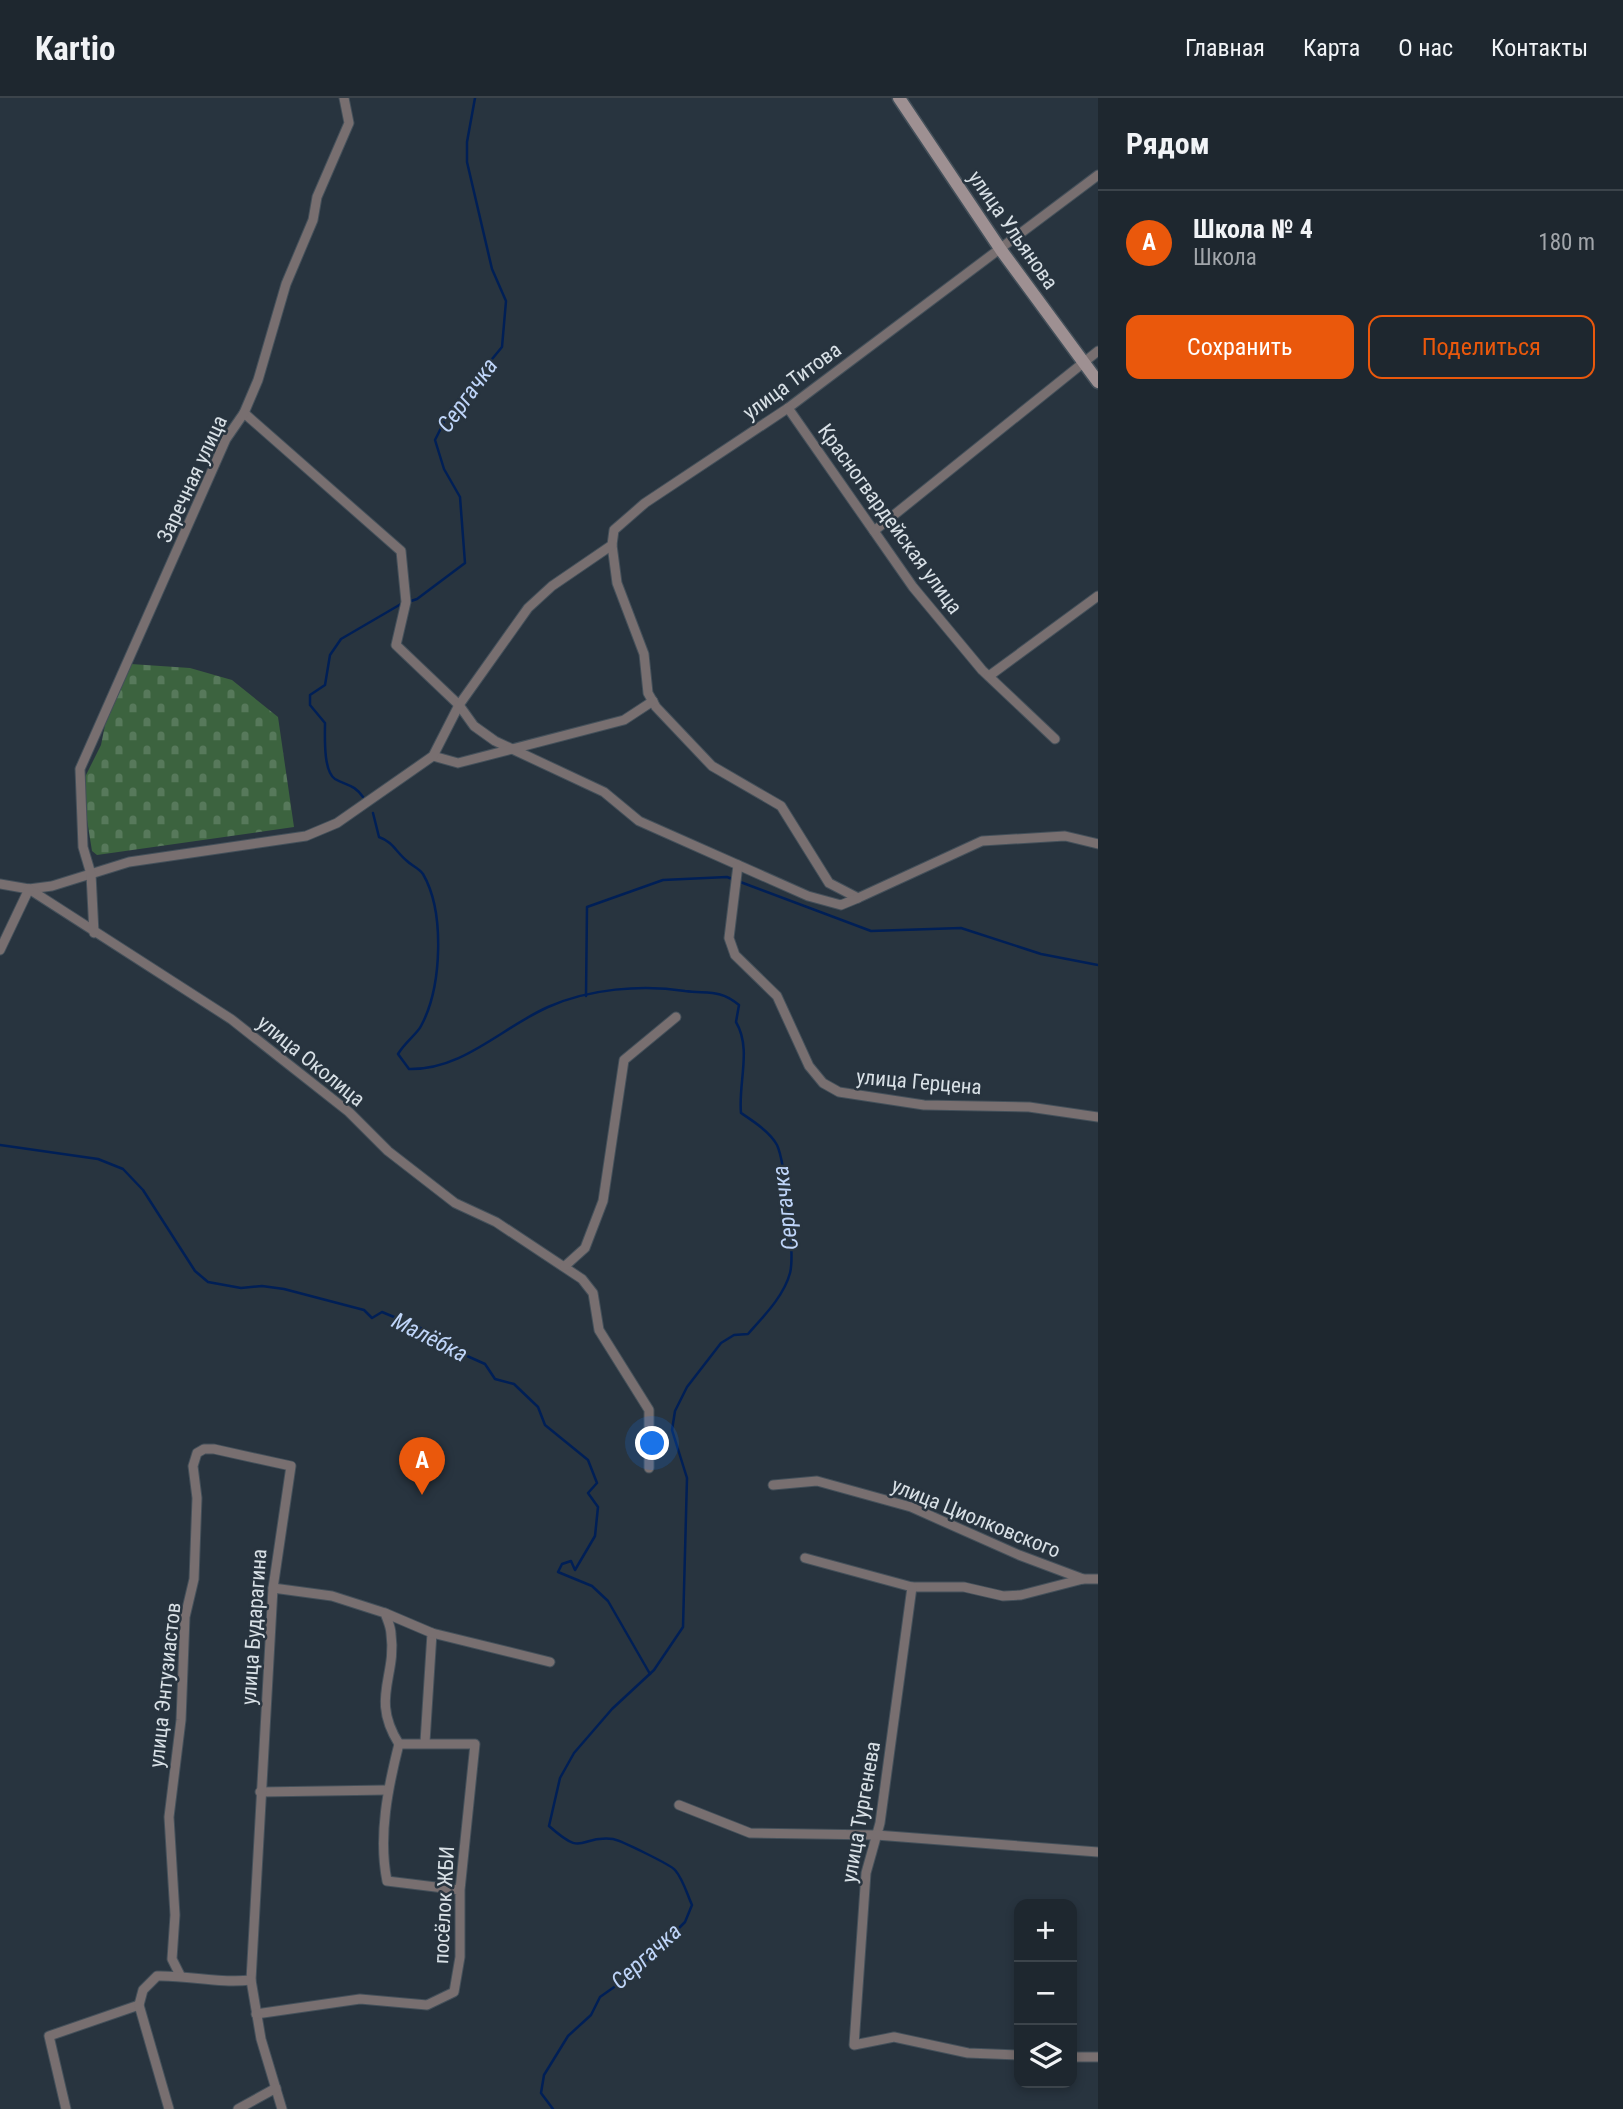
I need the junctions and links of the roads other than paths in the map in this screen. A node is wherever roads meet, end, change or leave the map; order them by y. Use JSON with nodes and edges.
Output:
{"nodes":[{"id":1,"x":344,"y":98,"type":"edge"},
{"id":2,"x":899,"y":98,"type":"edge"},
{"id":3,"x":1098,"y":175,"type":"edge"},
{"id":4,"x":1001,"y":250,"type":"junction"},
{"id":5,"x":1098,"y":351,"type":"edge"},
{"id":6,"x":1083,"y":361,"type":"junction"},
{"id":7,"x":1098,"y":382,"type":"edge"},
{"id":8,"x":788,"y":408,"type":"junction"},
{"id":9,"x":244,"y":413,"type":"junction"},
{"id":10,"x":874,"y":531,"type":"junction"},
{"id":11,"x":612,"y":545,"type":"junction"},
{"id":12,"x":1098,"y":596,"type":"edge"},
{"id":13,"x":989,"y":676,"type":"junction"},
{"id":14,"x":653,"y":701,"type":"junction"},
{"id":15,"x":459,"y":705,"type":"junction"},
{"id":16,"x":1055,"y":739,"type":"dead end"},
{"id":17,"x":514,"y":748,"type":"junction"},
{"id":18,"x":433,"y":756,"type":"junction"},
{"id":19,"x":1098,"y":844,"type":"edge"},
{"id":20,"x":738,"y":864,"type":"junction"},
{"id":21,"x":91,"y":874,"type":"junction"},
{"id":22,"x":0,"y":884,"type":"edge"},
{"id":23,"x":29,"y":889,"type":"junction"},
{"id":24,"x":858,"y":898,"type":"junction"},
{"id":25,"x":94,"y":933,"type":"junction"},
{"id":26,"x":0,"y":950,"type":"edge"},
{"id":27,"x":676,"y":1017,"type":"dead end"},
{"id":28,"x":1098,"y":1118,"type":"edge"},
{"id":29,"x":565,"y":1266,"type":"junction"},
{"id":30,"x":291,"y":1466,"type":"joint"},
{"id":31,"x":649,"y":1468,"type":"dead end"},
{"id":32,"x":773,"y":1485,"type":"dead end"},
{"id":33,"x":804,"y":1558,"type":"dead end"},
{"id":34,"x":1083,"y":1579,"type":"junction"},
{"id":35,"x":1098,"y":1579,"type":"edge"},
{"id":36,"x":912,"y":1587,"type":"junction"},
{"id":37,"x":273,"y":1588,"type":"junction"},
{"id":38,"x":385,"y":1613,"type":"junction"},
{"id":39,"x":432,"y":1633,"type":"junction"},
{"id":40,"x":550,"y":1662,"type":"dead end"},
{"id":41,"x":425,"y":1742,"type":"junction"},
{"id":42,"x":399,"y":1744,"type":"junction"},
{"id":43,"x":387,"y":1790,"type":"junction"},
{"id":44,"x":260,"y":1792,"type":"junction"},
{"id":45,"x":679,"y":1805,"type":"dead end"},
{"id":46,"x":876,"y":1835,"type":"junction"},
{"id":47,"x":1098,"y":1852,"type":"edge"},
{"id":48,"x":460,"y":1890,"type":"junction"},
{"id":49,"x":180,"y":1975,"type":"junction"},
{"id":50,"x":251,"y":1980,"type":"junction"},
{"id":51,"x":139,"y":2005,"type":"junction"},
{"id":52,"x":256,"y":2014,"type":"junction"},
{"id":53,"x":1014,"y":2055,"type":"edge"},
{"id":54,"x":1077,"y":2057,"type":"edge"},
{"id":55,"x":1098,"y":2057,"type":"edge"},
{"id":56,"x":276,"y":2088,"type":"junction"},
{"id":57,"x":66,"y":2109,"type":"edge"},
{"id":58,"x":169,"y":2109,"type":"edge"},
{"id":59,"x":238,"y":2109,"type":"edge"},
{"id":60,"x":282,"y":2109,"type":"edge"}],
"edges":[{"from":1,"to":9,"type":"street","name":"Заречная улица"},
{"from":2,"to":4,"type":"main road","name":"улица Ульянова"},
{"from":3,"to":4,"type":"street","name":"улица Титова"},
{"from":4,"to":6,"type":"main road","name":"улица Ульянова"},
{"from":4,"to":8,"type":"street","name":"улица Титова"},
{"from":5,"to":6,"type":"street"},
{"from":6,"to":7,"type":"main road","name":"улица Ульянова"},
{"from":6,"to":10,"type":"street"},
{"from":8,"to":10,"type":"street","name":"Красногвардейская улица"},
{"from":8,"to":11,"type":"street","name":"улица Титова"},
{"from":9,"to":15,"type":"street"},
{"from":9,"to":21,"type":"street","name":"Заречная улица"},
{"from":10,"to":13,"type":"street","name":"Красногвардейская улица"},
{"from":11,"to":14,"type":"street"},
{"from":11,"to":15,"type":"street"},
{"from":12,"to":13,"type":"street"},
{"from":13,"to":16,"type":"street","name":"Красногвардейская улица"},
{"from":14,"to":17,"type":"street"},
{"from":14,"to":24,"type":"street"},
{"from":15,"to":17,"type":"street"},
{"from":15,"to":18,"type":"street"},
{"from":17,"to":18,"type":"street"},
{"from":17,"to":20,"type":"street"},
{"from":18,"to":21,"type":"street"},
{"from":19,"to":24,"type":"street"},
{"from":20,"to":24,"type":"street"},
{"from":20,"to":28,"type":"street","name":"улица Герцена"},
{"from":21,"to":23,"type":"street"},
{"from":21,"to":25,"type":"street","name":"Заречная улица"},
{"from":22,"to":23,"type":"street"},
{"from":23,"to":25,"type":"street","name":"улица Околица"},
{"from":23,"to":26,"type":"street"},
{"from":25,"to":29,"type":"street","name":"улица Околица"},
{"from":27,"to":29,"type":"street"},
{"from":29,"to":31,"type":"street","name":"улица Околица"},
{"from":30,"to":37,"type":"street","name":"улица Бударагина"},
{"from":30,"to":49,"type":"street","name":"улица Энтузиастов"},
{"from":32,"to":34,"type":"street","name":"улица Циолковского"},
{"from":33,"to":36,"type":"street","name":"улица Циолковского"},
{"from":34,"to":35,"type":"street","name":"улица Циолковского"},
{"from":34,"to":36,"type":"street","name":"улица Циолковского"},
{"from":36,"to":46,"type":"street","name":"улица Тургенева"},
{"from":37,"to":38,"type":"street"},
{"from":37,"to":44,"type":"street","name":"улица Бударагина"},
{"from":38,"to":39,"type":"street"},
{"from":38,"to":42,"type":"street"},
{"from":39,"to":40,"type":"street"},
{"from":39,"to":41,"type":"street"},
{"from":41,"to":42,"type":"street"},
{"from":41,"to":48,"type":"street","name":"посёлок ЖБИ"},
{"from":42,"to":43,"type":"street"},
{"from":43,"to":44,"type":"street"},
{"from":43,"to":48,"type":"street"},
{"from":44,"to":50,"type":"street","name":"улица Бударагина"},
{"from":45,"to":46,"type":"street"},
{"from":46,"to":47,"type":"street"},
{"from":46,"to":53,"type":"street","name":"улица Тургенева"},
{"from":48,"to":52,"type":"street","name":"посёлок ЖБИ"},
{"from":49,"to":50,"type":"street"},
{"from":49,"to":51,"type":"street"},
{"from":50,"to":52,"type":"street","name":"улица Бударагина"},
{"from":51,"to":57,"type":"street"},
{"from":51,"to":58,"type":"street"},
{"from":52,"to":56,"type":"street","name":"улица Бударагина"},
{"from":54,"to":55,"type":"street"},
{"from":56,"to":59,"type":"street"},
{"from":56,"to":60,"type":"street","name":"улица Бударагина"}]}
